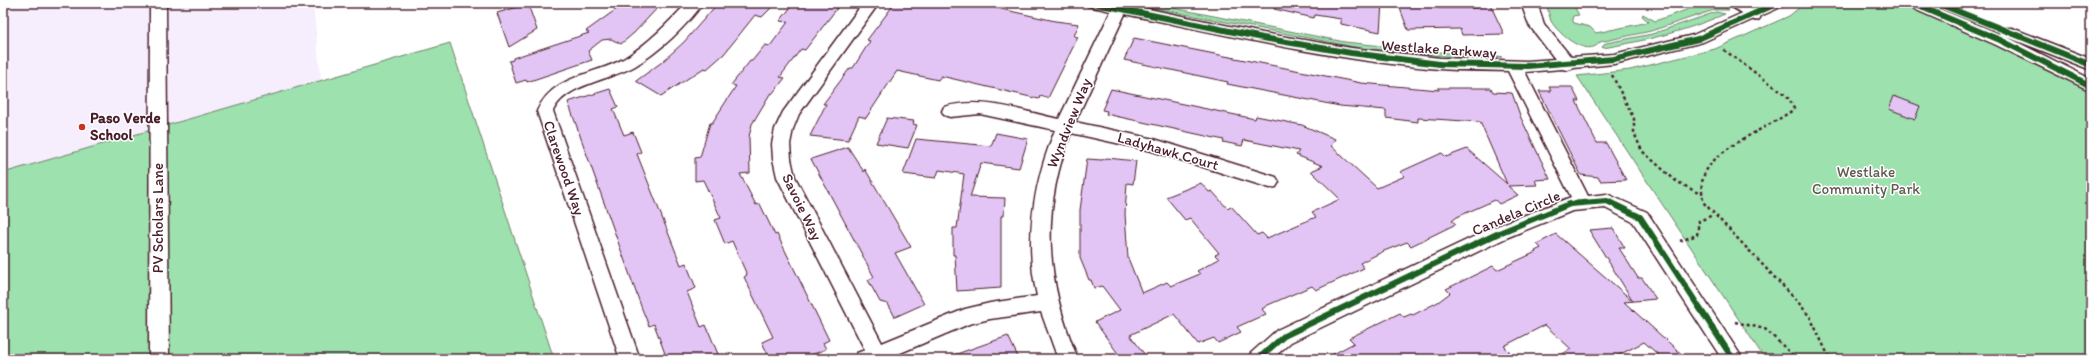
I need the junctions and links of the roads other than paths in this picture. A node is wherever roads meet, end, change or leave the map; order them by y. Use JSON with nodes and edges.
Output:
{"nodes":[{"id":1,"x":695,"y":3,"type":"edge"},
{"id":2,"x":871,"y":3,"type":"edge"},
{"id":3,"x":1093,"y":3,"type":"edge"},
{"id":4,"x":1529,"y":3,"type":"edge"},
{"id":5,"x":1734,"y":3,"type":"edge"},
{"id":6,"x":1778,"y":3,"type":"edge"},
{"id":7,"x":1912,"y":3,"type":"edge"},
{"id":8,"x":1937,"y":3,"type":"edge"},
{"id":9,"x":159,"y":4,"type":"edge"},
{"id":10,"x":1120,"y":8,"type":"junction"},
{"id":11,"x":1756,"y":16,"type":"junction"},
{"id":12,"x":1568,"y":65,"type":"junction"},
{"id":13,"x":2091,"y":65,"type":"edge"},
{"id":14,"x":1514,"y":66,"type":"junction"},
{"id":15,"x":2091,"y":86,"type":"edge"},
{"id":16,"x":950,"y":111,"type":"dead end"},
{"id":17,"x":1065,"y":125,"type":"junction"},
{"id":18,"x":1270,"y":182,"type":"dead end"},
{"id":19,"x":1583,"y":203,"type":"junction"},
{"id":20,"x":1048,"y":303,"type":"junction"},
{"id":21,"x":870,"y":356,"type":"edge"},
{"id":22,"x":159,"y":359,"type":"edge"},
{"id":23,"x":630,"y":359,"type":"edge"},
{"id":24,"x":1068,"y":359,"type":"edge"},
{"id":25,"x":1258,"y":359,"type":"edge"},
{"id":26,"x":1733,"y":359,"type":"edge"}],
"edges":[{"from":1,"to":23,"type":"street","name":"Clarewood Way"},
{"from":2,"to":21,"type":"street","name":"Savoie Way"},
{"from":3,"to":10,"type":"street","name":"Westlake Parkway"},
{"from":4,"to":12,"type":"street"},
{"from":5,"to":11,"type":"lane"},
{"from":6,"to":11,"type":"street","name":"Westlake Parkway"},
{"from":7,"to":15,"type":"street"},
{"from":8,"to":13,"type":"street"},
{"from":9,"to":22,"type":"street","name":"PV Scholars Lane"},
{"from":10,"to":14,"type":"street","name":"Westlake Parkway"},
{"from":10,"to":17,"type":"street","name":"Wyndview Way"},
{"from":11,"to":12,"type":"street","name":"Westlake Parkway"},
{"from":12,"to":14,"type":"street","name":"Westlake Parkway"},
{"from":14,"to":19,"type":"street","name":"Candela Circle"},
{"from":16,"to":17,"type":"street","name":"Ladyhawk Court"},
{"from":17,"to":18,"type":"street","name":"Ladyhawk Court"},
{"from":17,"to":20,"type":"street","name":"Wyndview Way"},
{"from":19,"to":25,"type":"street","name":"Candela Circle"},
{"from":19,"to":26,"type":"street","name":"Candela Circle"},
{"from":20,"to":21,"type":"street"},
{"from":20,"to":24,"type":"street","name":"Wyndview Way"}]}
